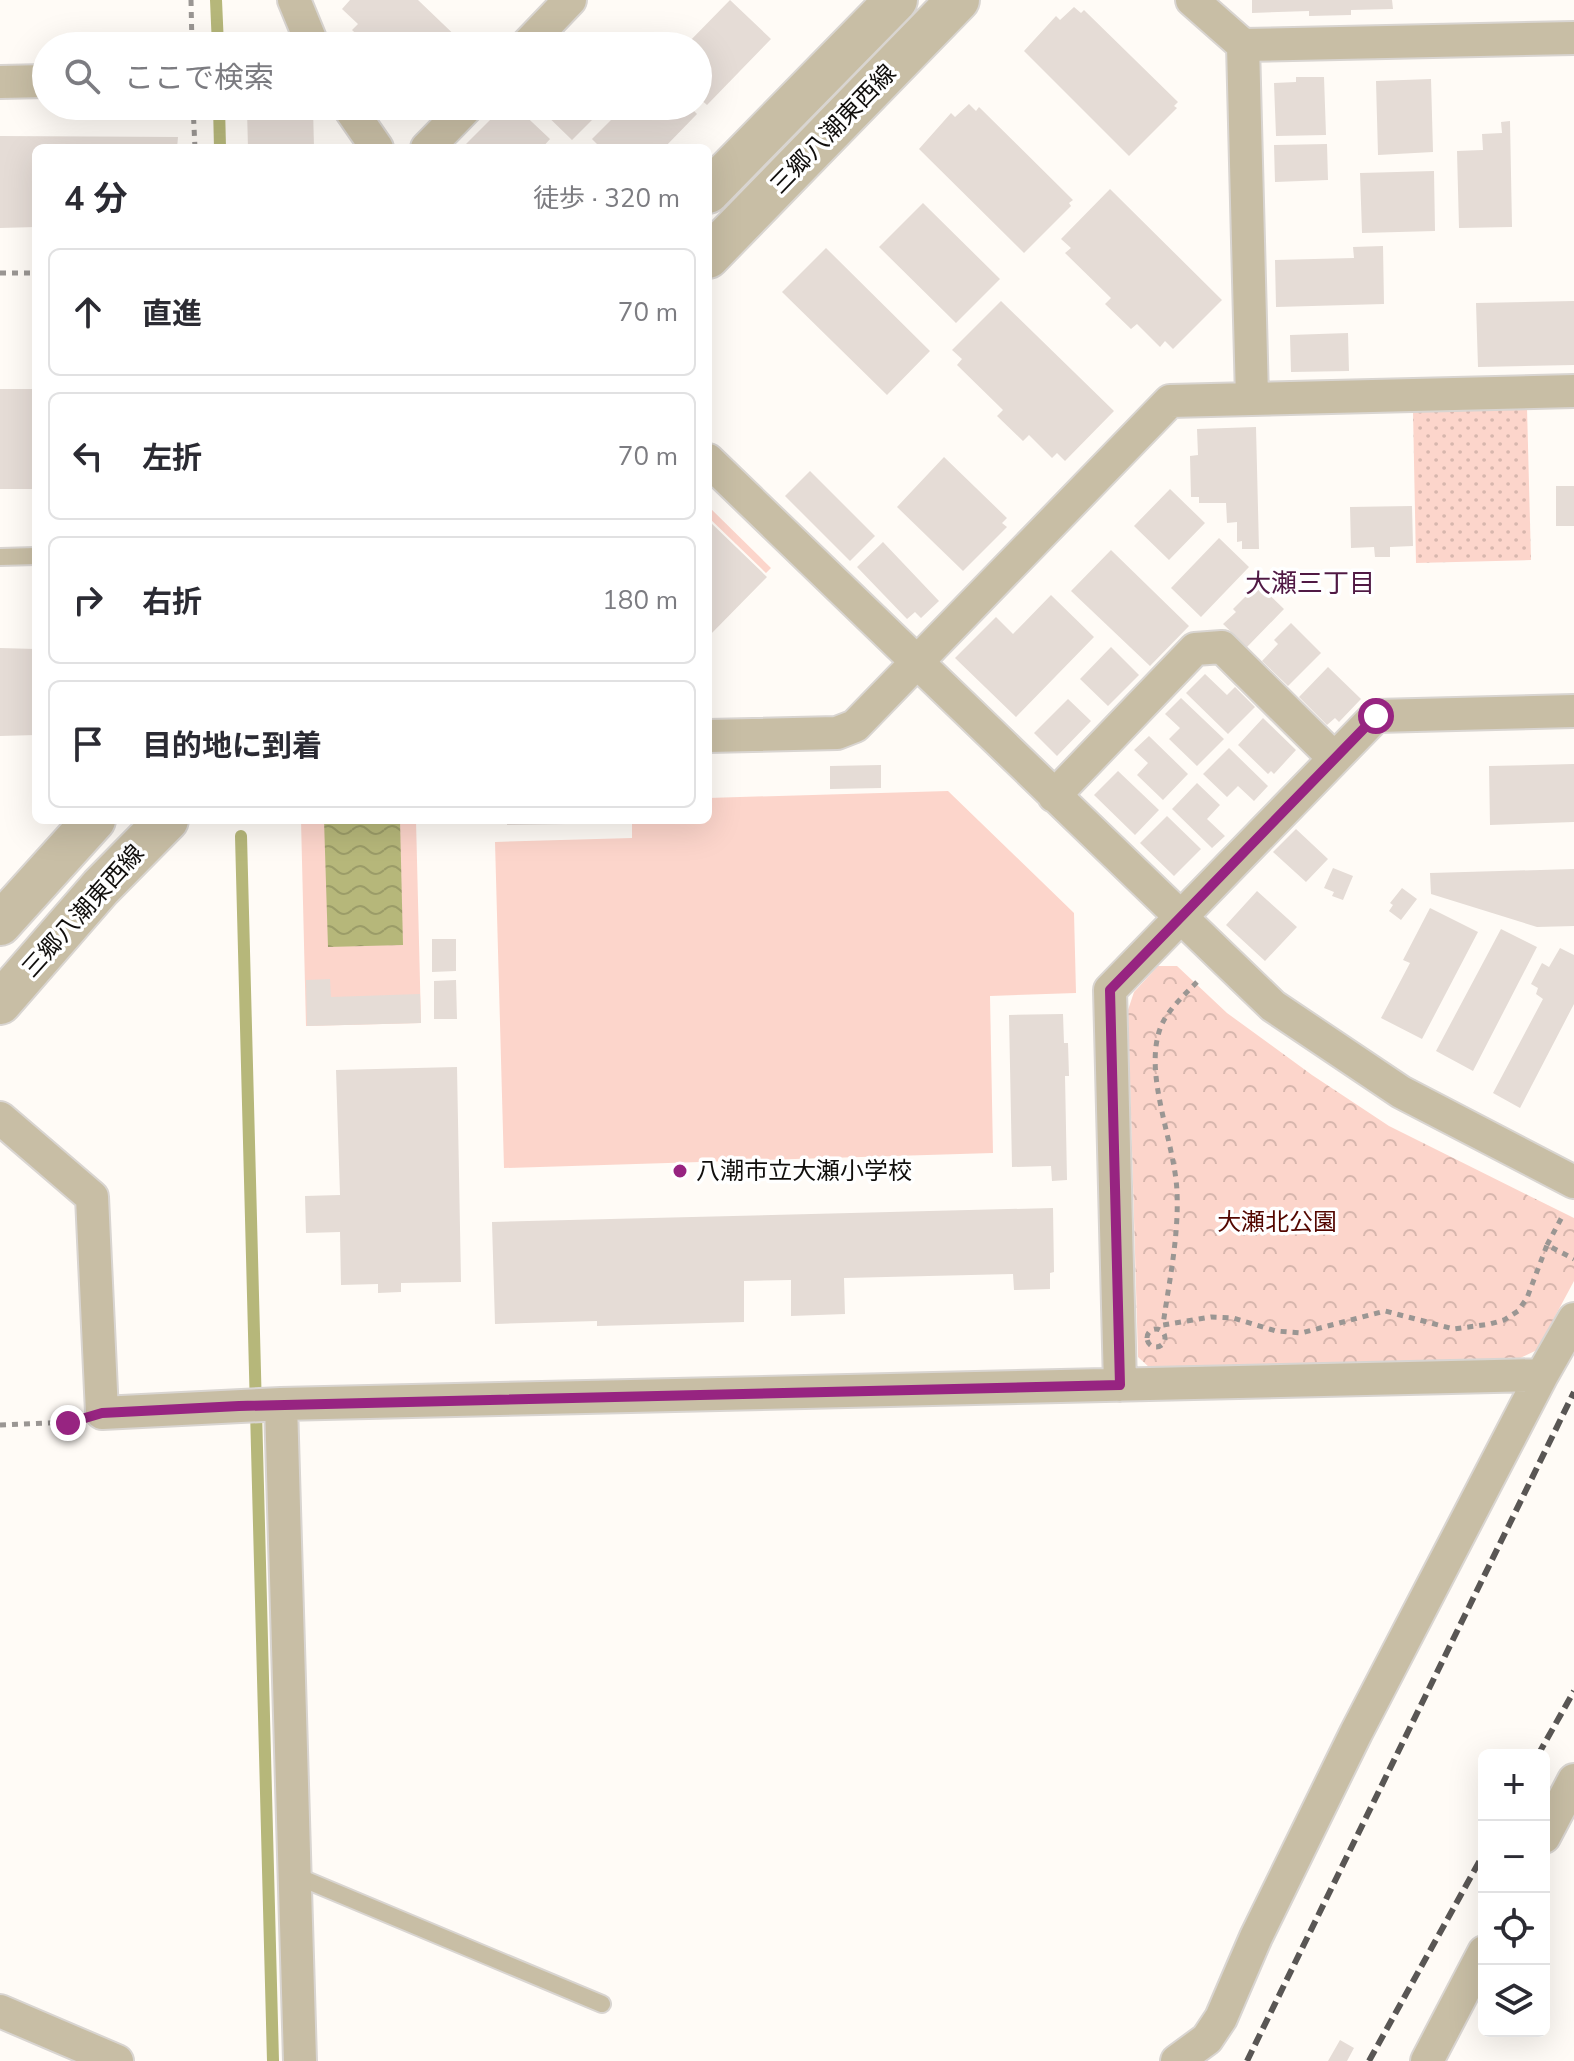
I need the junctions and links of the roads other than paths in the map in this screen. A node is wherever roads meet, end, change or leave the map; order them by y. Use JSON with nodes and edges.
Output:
{"nodes":[{"id":1,"x":294,"y":0,"type":"edge"},
{"id":2,"x":570,"y":0,"type":"edge"},
{"id":3,"x":896,"y":0,"type":"edge"},
{"id":4,"x":958,"y":0,"type":"edge"},
{"id":5,"x":1192,"y":0,"type":"edge"},
{"id":6,"x":307,"y":32,"type":"edge"},
{"id":7,"x":539,"y":32,"type":"edge"},
{"id":8,"x":1574,"y":38,"type":"edge"},
{"id":9,"x":1243,"y":45,"type":"junction"},
{"id":10,"x":32,"y":81,"type":"edge"},
{"id":11,"x":0,"y":82,"type":"edge"},
{"id":12,"x":358,"y":120,"type":"edge"},
{"id":13,"x":454,"y":120,"type":"edge"},
{"id":14,"x":374,"y":144,"type":"edge"},
{"id":15,"x":431,"y":144,"type":"edge"},
{"id":16,"x":712,"y":188,"type":"edge"},
{"id":17,"x":712,"y":253,"type":"edge"},
{"id":18,"x":1574,"y":391,"type":"edge"},
{"id":19,"x":1252,"y":398,"type":"junction"},
{"id":20,"x":712,"y":464,"type":"edge"},
{"id":21,"x":32,"y":556,"type":"edge"},
{"id":22,"x":0,"y":557,"type":"edge"},
{"id":23,"x":917,"y":663,"type":"junction"},
{"id":24,"x":1574,"y":711,"type":"edge"},
{"id":25,"x":712,"y":736,"type":"edge"},
{"id":26,"x":1334,"y":758,"type":"junction"},
{"id":27,"x":1054,"y":796,"type":"junction"},
{"id":28,"x":90,"y":824,"type":"edge"},
{"id":29,"x":163,"y":824,"type":"edge"},
{"id":30,"x":1179,"y":917,"type":"junction"},
{"id":31,"x":0,"y":924,"type":"edge"},
{"id":32,"x":0,"y":1003,"type":"edge"},
{"id":33,"x":0,"y":1118,"type":"edge"},
{"id":34,"x":1570,"y":1194,"type":"edge"},
{"id":35,"x":1574,"y":1319,"type":"edge"},
{"id":36,"x":1542,"y":1375,"type":"junction"},
{"id":37,"x":1120,"y":1385,"type":"junction"},
{"id":38,"x":281,"y":1404,"type":"junction"},
{"id":39,"x":1574,"y":1780,"type":"edge"},
{"id":40,"x":1550,"y":1826,"type":"edge"},
{"id":41,"x":294,"y":1875,"type":"junction"},
{"id":42,"x":1478,"y":1963,"type":"edge"},
{"id":43,"x":602,"y":2004,"type":"dead end"},
{"id":44,"x":0,"y":2011,"type":"edge"},
{"id":45,"x":1201,"y":2050,"type":"edge"},
{"id":46,"x":117,"y":2061,"type":"edge"},
{"id":47,"x":300,"y":2061,"type":"edge"},
{"id":48,"x":1177,"y":2061,"type":"edge"},
{"id":49,"x":1427,"y":2061,"type":"edge"}],
"edges":[{"from":1,"to":6,"type":"street"},
{"from":2,"to":7,"type":"street"},
{"from":3,"to":16,"type":"street","name":"三郷八潮東西線"},
{"from":4,"to":17,"type":"street","name":"三郷八潮東西線"},
{"from":5,"to":9,"type":"street"},
{"from":8,"to":9,"type":"street"},
{"from":9,"to":19,"type":"street"},
{"from":10,"to":11,"type":"street"},
{"from":12,"to":14,"type":"street"},
{"from":13,"to":15,"type":"street"},
{"from":18,"to":19,"type":"street"},
{"from":19,"to":23,"type":"street"},
{"from":20,"to":23,"type":"street"},
{"from":21,"to":22,"type":"lane"},
{"from":23,"to":25,"type":"street"},
{"from":23,"to":27,"type":"street"},
{"from":24,"to":26,"type":"street"},
{"from":26,"to":27,"type":"street"},
{"from":26,"to":30,"type":"street"},
{"from":27,"to":30,"type":"street"},
{"from":28,"to":31,"type":"street"},
{"from":29,"to":32,"type":"street","name":"三郷八潮東西線"},
{"from":30,"to":34,"type":"street"},
{"from":30,"to":37,"type":"street"},
{"from":33,"to":38,"type":"street"},
{"from":35,"to":36,"type":"street"},
{"from":36,"to":37,"type":"street"},
{"from":36,"to":45,"type":"street"},
{"from":37,"to":38,"type":"street"},
{"from":38,"to":41,"type":"street"},
{"from":39,"to":40,"type":"street"},
{"from":41,"to":43,"type":"lane"},
{"from":41,"to":47,"type":"street"},
{"from":42,"to":49,"type":"street"},
{"from":44,"to":46,"type":"street"},
{"from":45,"to":48,"type":"street"}]}
